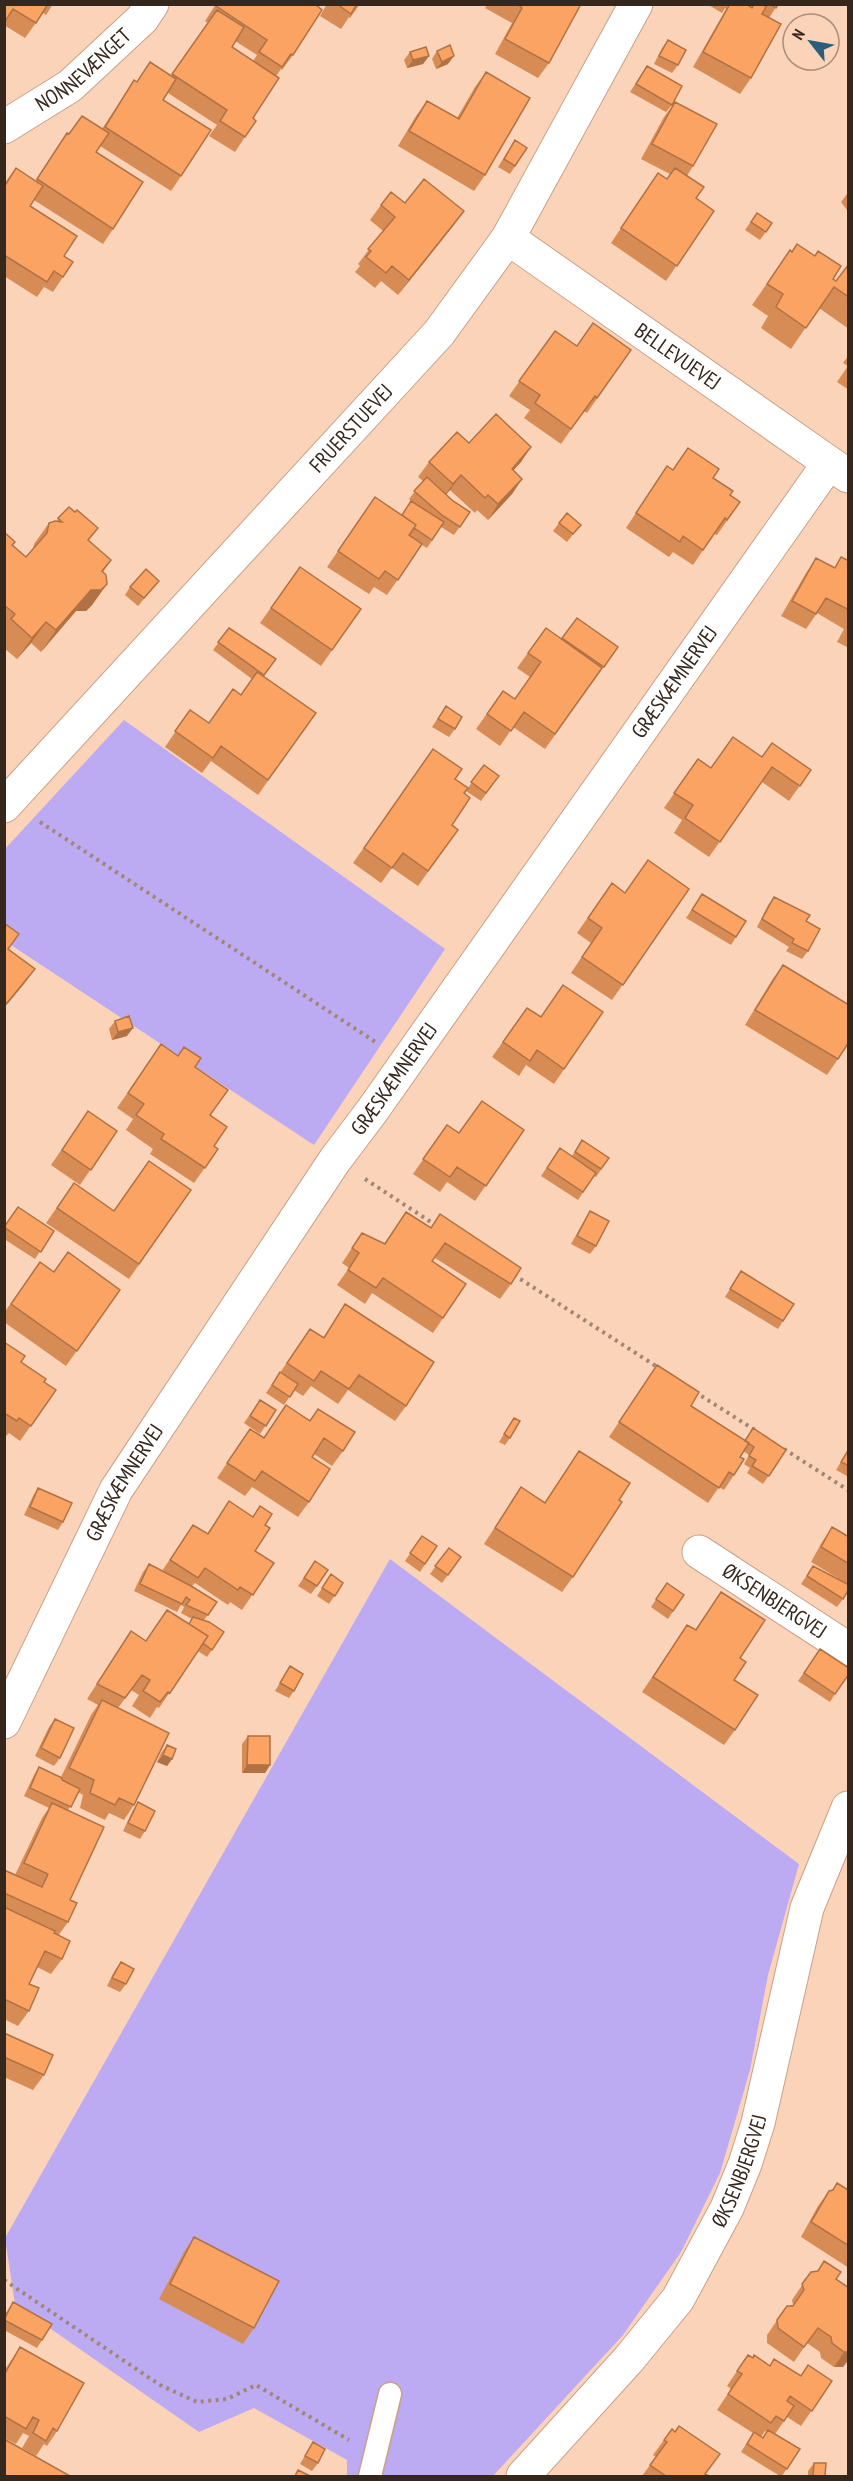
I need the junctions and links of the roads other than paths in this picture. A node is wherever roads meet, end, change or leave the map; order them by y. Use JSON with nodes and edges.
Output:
{"nodes":[{"id":1,"x":152,"y":4,"type":"edge"},
{"id":2,"x":636,"y":4,"type":"edge"},
{"id":3,"x":4,"y":128,"type":"edge"},
{"id":4,"x":507,"y":238,"type":"junction"},
{"id":5,"x":839,"y":469,"type":"edge"},
{"id":6,"x":7,"y":804,"type":"edge"},
{"id":7,"x":699,"y":1552,"type":"dead end"},
{"id":8,"x":849,"y":1649,"type":"edge"},
{"id":9,"x":4,"y":1722,"type":"edge"},
{"id":10,"x":849,"y":1808,"type":"edge"},
{"id":11,"x":390,"y":2394,"type":"dead end"},
{"id":12,"x":372,"y":2466,"type":"edge"},
{"id":13,"x":523,"y":2476,"type":"edge"}],
"edges":[{"from":1,"to":3,"type":"street","name":"NONNEVÆNGET"},
{"from":2,"to":4,"type":"street","name":"FRUERSTUEVEJ"},
{"from":4,"to":5,"type":"street","name":"BELLEVUEVEJ"},
{"from":4,"to":6,"type":"street","name":"FRUERSTUEVEJ"},
{"from":5,"to":9,"type":"street","name":"GRÆSKÆMNERVEJ"},
{"from":7,"to":8,"type":"street","name":"ØKSENBJERGVEJ"},
{"from":10,"to":13,"type":"street","name":"ØKSENBJERGVEJ"},
{"from":11,"to":12,"type":"lane"}]}
